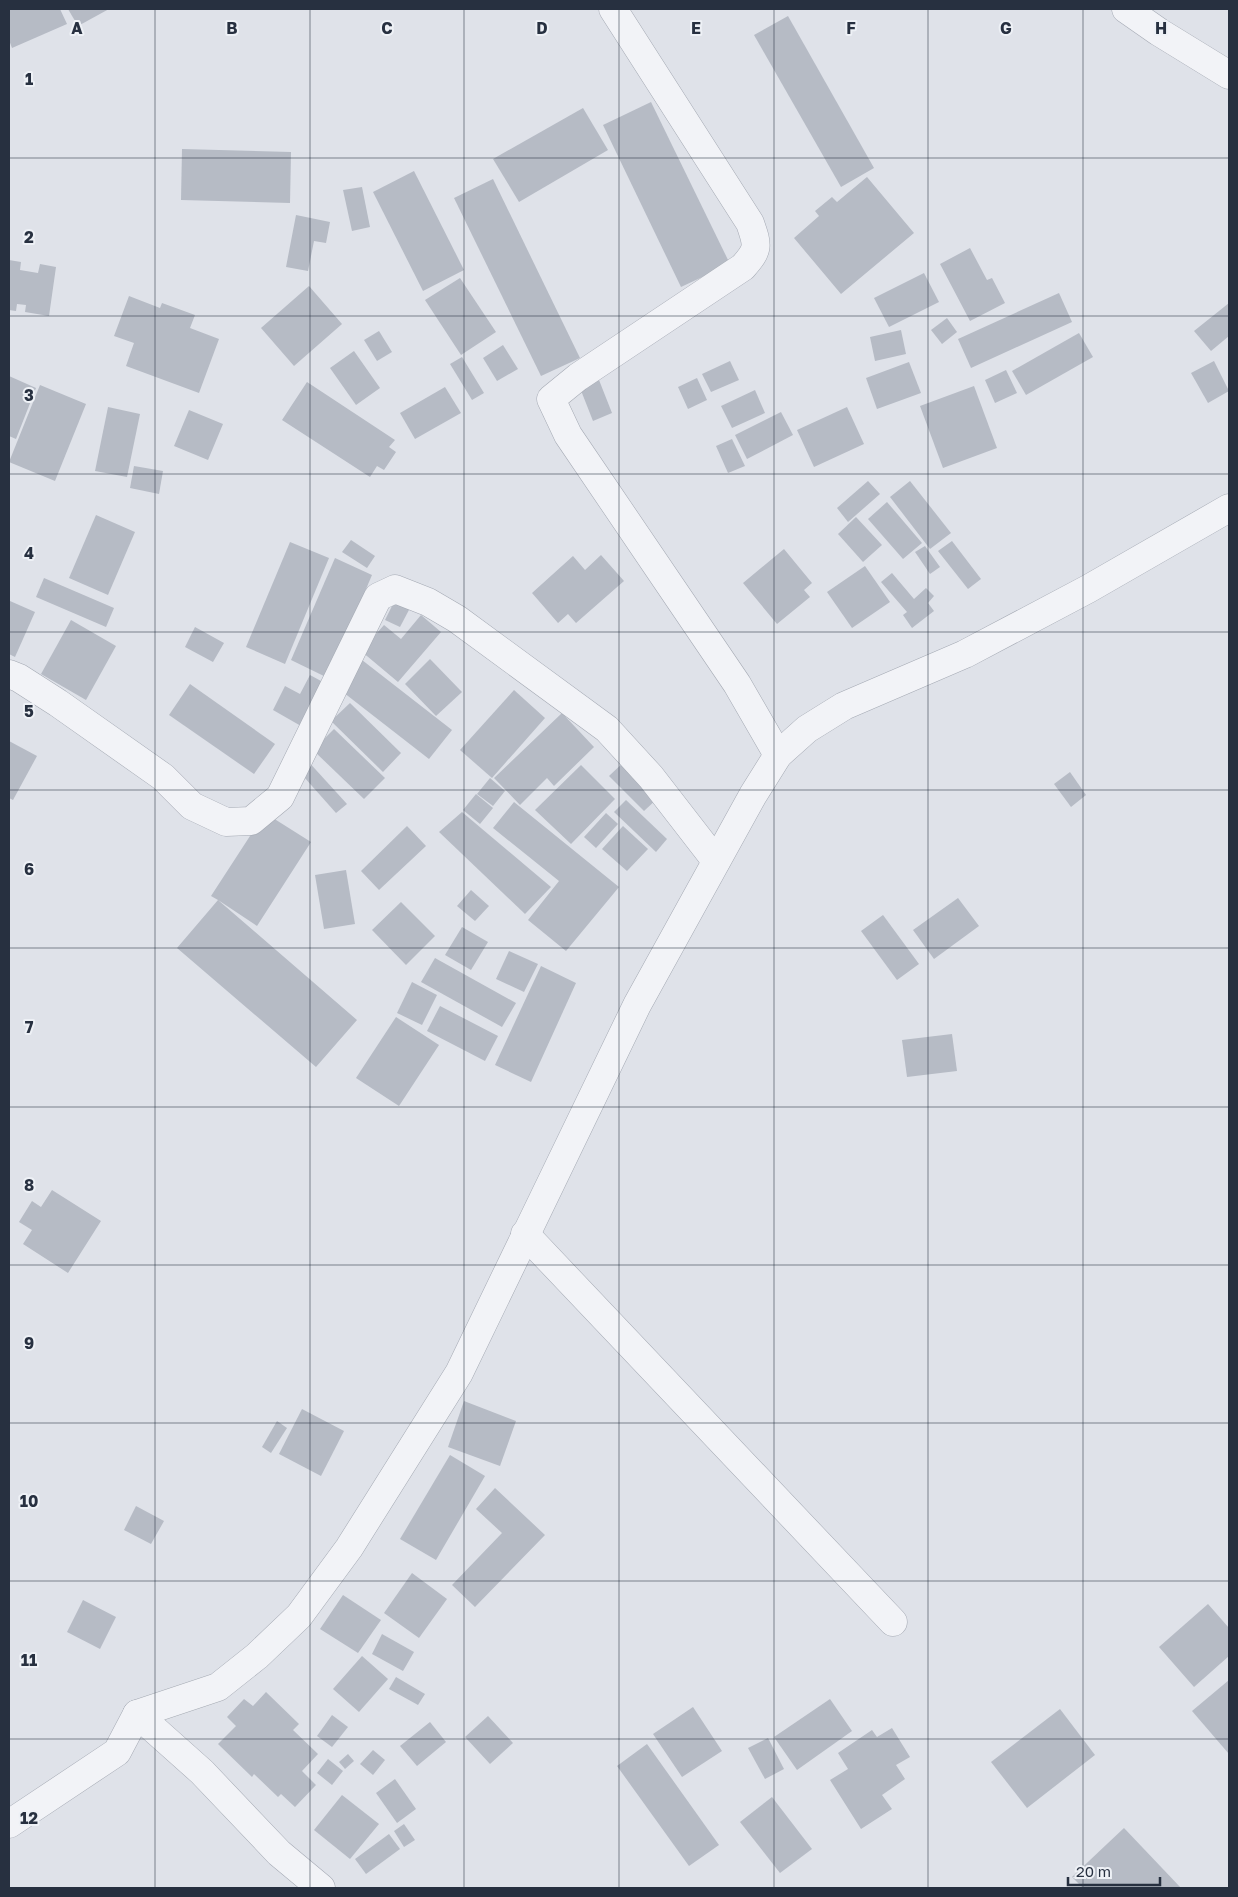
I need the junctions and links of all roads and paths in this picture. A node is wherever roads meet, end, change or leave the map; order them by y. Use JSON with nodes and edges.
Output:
{"nodes":[{"id":1,"x":613,"y":9,"type":"edge"},
{"id":2,"x":1126,"y":9,"type":"edge"},
{"id":3,"x":1229,"y":75,"type":"edge"},
{"id":4,"x":1229,"y":508,"type":"edge"},
{"id":5,"x":9,"y":674,"type":"edge"},
{"id":6,"x":778,"y":755,"type":"junction"},
{"id":7,"x":716,"y":861,"type":"junction"},
{"id":8,"x":525,"y":1234,"type":"junction"},
{"id":9,"x":893,"y":1622,"type":"dead end"},
{"id":10,"x":137,"y":1714,"type":"junction"},
{"id":11,"x":9,"y":1824,"type":"edge"},
{"id":12,"x":321,"y":1888,"type":"edge"}],
"edges":[{"from":1,"to":6,"type":"street"},
{"from":2,"to":3,"type":"street"},
{"from":4,"to":6,"type":"street"},
{"from":5,"to":7,"type":"street"},
{"from":6,"to":7,"type":"street"},
{"from":7,"to":8,"type":"street"},
{"from":8,"to":9,"type":"street"},
{"from":8,"to":10,"type":"street"},
{"from":10,"to":11,"type":"street"},
{"from":10,"to":12,"type":"street"}]}
